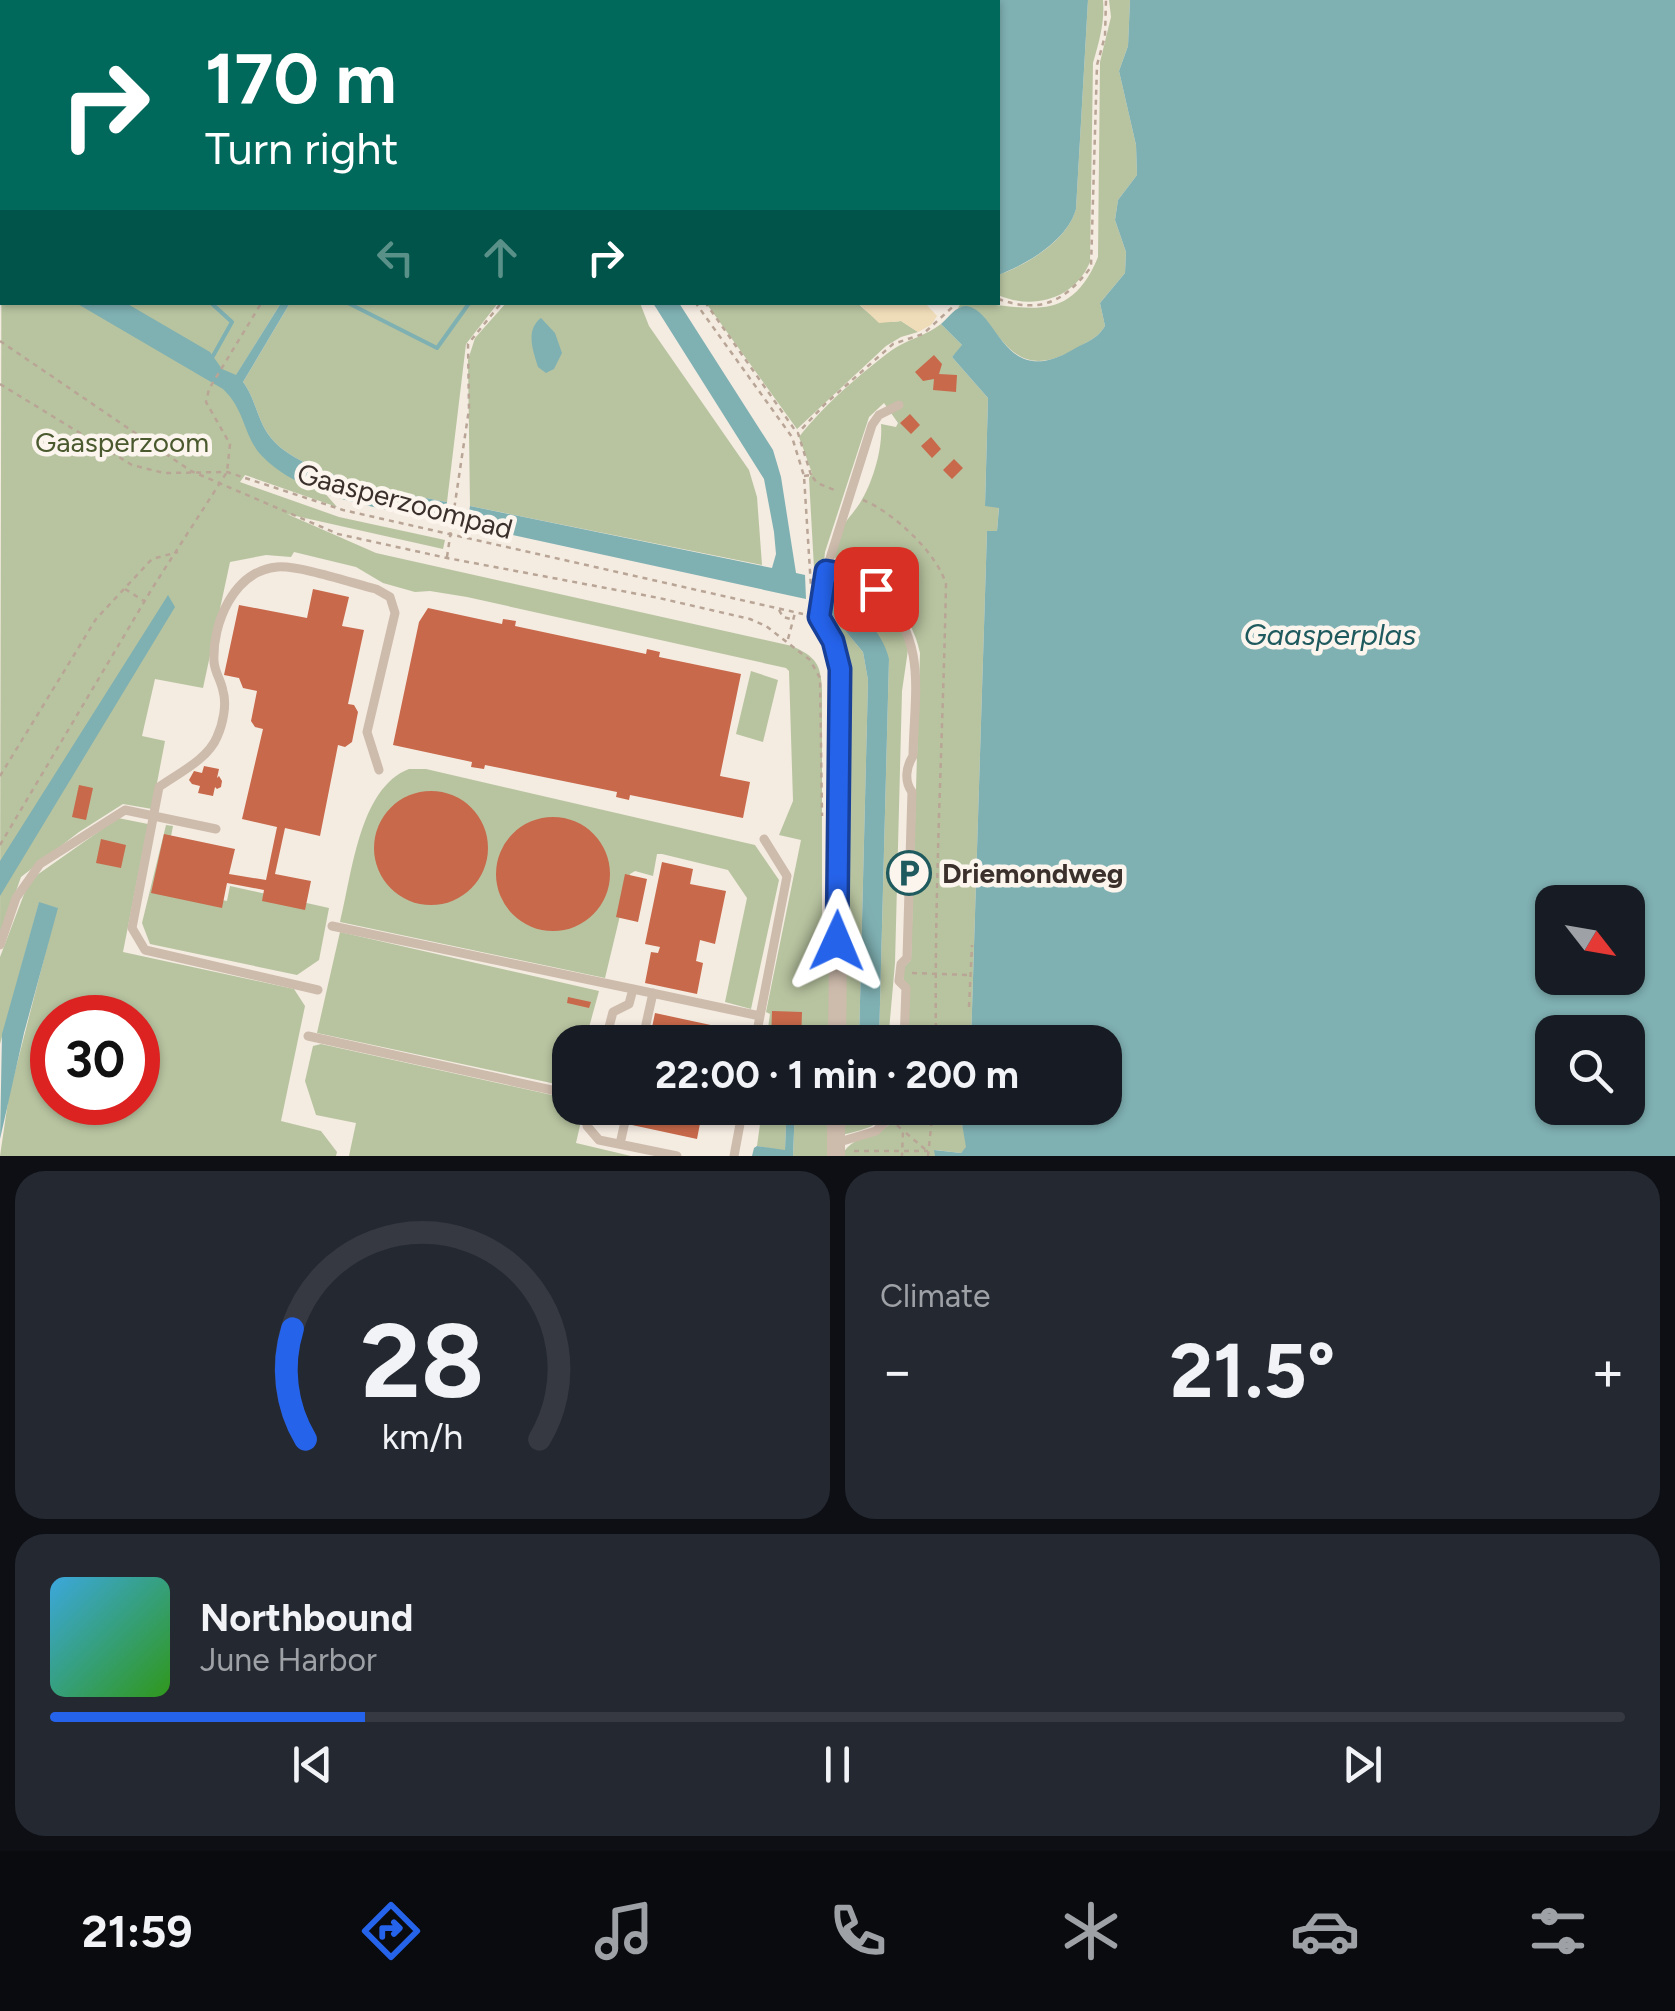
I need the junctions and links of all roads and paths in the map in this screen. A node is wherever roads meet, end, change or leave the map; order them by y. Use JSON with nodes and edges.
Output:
{"nodes":[{"id":1,"x":1106,"y":0,"type":"edge"},
{"id":2,"x":1000,"y":300,"type":"edge"},
{"id":3,"x":260,"y":305,"type":"edge"},
{"id":4,"x":500,"y":305,"type":"edge"},
{"id":5,"x":697,"y":305,"type":"edge"},
{"id":6,"x":707,"y":305,"type":"edge"},
{"id":7,"x":955,"y":305,"type":"edge"},
{"id":8,"x":0,"y":341,"type":"edge"},
{"id":9,"x":0,"y":384,"type":"edge"},
{"id":10,"x":898,"y":405,"type":"dead end"},
{"id":11,"x":798,"y":433,"type":"junction"},
{"id":12,"x":792,"y":437,"type":"junction"},
{"id":13,"x":190,"y":471,"type":"junction"},
{"id":14,"x":228,"y":472,"type":"junction"},
{"id":15,"x":810,"y":475,"type":"dead end"},
{"id":16,"x":219,"y":485,"type":"junction"},
{"id":17,"x":452,"y":536,"type":"junction"},
{"id":18,"x":179,"y":551,"type":"junction"},
{"id":19,"x":447,"y":558,"type":"junction"},
{"id":20,"x":826,"y":571,"type":"junction"},
{"id":21,"x":124,"y":589,"type":"junction"},
{"id":22,"x":812,"y":591,"type":"dead end"},
{"id":23,"x":145,"y":601,"type":"junction"},
{"id":24,"x":779,"y":608,"type":"junction"},
{"id":25,"x":795,"y":612,"type":"junction"},
{"id":26,"x":819,"y":617,"type":"junction"},
{"id":27,"x":793,"y":620,"type":"junction"},
{"id":28,"x":787,"y":642,"type":"junction"},
{"id":29,"x":379,"y":770,"type":"dead end"},
{"id":30,"x":0,"y":776,"type":"edge"},
{"id":31,"x":153,"y":816,"type":"junction"},
{"id":32,"x":822,"y":825,"type":"dead end"},
{"id":33,"x":216,"y":828,"type":"dead end"},
{"id":34,"x":764,"y":839,"type":"dead end"},
{"id":35,"x":0,"y":846,"type":"edge"},
{"id":36,"x":332,"y":926,"type":"dead end"},
{"id":37,"x":0,"y":945,"type":"edge"},
{"id":38,"x":972,"y":945,"type":"dead end"},
{"id":39,"x":900,"y":972,"type":"junction"},
{"id":40,"x":970,"y":975,"type":"junction"},
{"id":41,"x":633,"y":989,"type":"junction"},
{"id":42,"x":318,"y":990,"type":"dead end"},
{"id":43,"x":652,"y":993,"type":"junction"},
{"id":44,"x":969,"y":1007,"type":"dead end"},
{"id":45,"x":760,"y":1016,"type":"junction"},
{"id":46,"x":610,"y":1025,"type":"edge"},
{"id":47,"x":645,"y":1025,"type":"edge"},
{"id":48,"x":758,"y":1025,"type":"edge"},
{"id":49,"x":836,"y":1025,"type":"edge"},
{"id":50,"x":905,"y":1025,"type":"edge"},
{"id":51,"x":308,"y":1036,"type":"dead end"},
{"id":52,"x":552,"y":1090,"type":"edge"},
{"id":53,"x":588,"y":1125,"type":"edge"},
{"id":54,"x":624,"y":1125,"type":"edge"},
{"id":55,"x":740,"y":1125,"type":"edge"},
{"id":56,"x":884,"y":1125,"type":"edge"},
{"id":57,"x":898,"y":1125,"type":"edge"},
{"id":58,"x":931,"y":1125,"type":"edge"},
{"id":59,"x":903,"y":1130,"type":"junction"},
{"id":60,"x":620,"y":1144,"type":"junction"},
{"id":61,"x":836,"y":1150,"type":"edge"},
{"id":62,"x":928,"y":1153,"type":"edge"},
{"id":63,"x":902,"y":1154,"type":"edge"},
{"id":64,"x":676,"y":1156,"type":"edge"},
{"id":65,"x":734,"y":1156,"type":"edge"}],
"edges":[{"from":1,"to":2,"type":"path"},
{"from":3,"to":14,"type":"path"},
{"from":4,"to":17,"type":"path"},
{"from":5,"to":12,"type":"path"},
{"from":6,"to":11,"type":"path"},
{"from":7,"to":11,"type":"path"},
{"from":8,"to":13,"type":"path"},
{"from":9,"to":13,"type":"path","name":"Gaasperzoompad"},
{"from":10,"to":20,"type":"lane"},
{"from":11,"to":12,"type":"path"},
{"from":11,"to":15,"type":"path"},
{"from":12,"to":22,"type":"path"},
{"from":13,"to":14,"type":"path","name":"Gaasperzoompad"},
{"from":13,"to":16,"type":"path"},
{"from":14,"to":16,"type":"path"},
{"from":14,"to":17,"type":"path","name":"Gaasperzoompad"},
{"from":16,"to":18,"type":"path"},
{"from":16,"to":19,"type":"path"},
{"from":17,"to":19,"type":"path"},
{"from":17,"to":24,"type":"path","name":"Gaasperzoompad"},
{"from":18,"to":21,"type":"path"},
{"from":18,"to":23,"type":"path"},
{"from":19,"to":28,"type":"path"},
{"from":20,"to":26,"type":"lane"},
{"from":20,"to":39,"type":"lane"},
{"from":21,"to":23,"type":"path"},
{"from":21,"to":30,"type":"path"},
{"from":23,"to":35,"type":"path"},
{"from":24,"to":25,"type":"path","name":"Gaasperzoompad"},
{"from":24,"to":27,"type":"path"},
{"from":25,"to":26,"type":"path","name":"Gaasperzoompad"},
{"from":25,"to":27,"type":"path"},
{"from":26,"to":49,"type":"street"},
{"from":27,"to":28,"type":"path"},
{"from":28,"to":32,"type":"path"},
{"from":29,"to":31,"type":"lane"},
{"from":31,"to":33,"type":"lane"},
{"from":31,"to":37,"type":"lane"},
{"from":31,"to":42,"type":"lane"},
{"from":34,"to":45,"type":"lane"},
{"from":36,"to":41,"type":"lane"},
{"from":38,"to":40,"type":"path"},
{"from":39,"to":40,"type":"path"},
{"from":39,"to":50,"type":"lane"},
{"from":40,"to":44,"type":"path"},
{"from":41,"to":43,"type":"lane"},
{"from":41,"to":46,"type":"lane"},
{"from":43,"to":45,"type":"lane"},
{"from":43,"to":47,"type":"lane"},
{"from":45,"to":48,"type":"lane"},
{"from":51,"to":52,"type":"lane"},
{"from":53,"to":60,"type":"lane"},
{"from":54,"to":60,"type":"lane"},
{"from":55,"to":65,"type":"lane"},
{"from":56,"to":61,"type":"lane"},
{"from":57,"to":59,"type":"path"},
{"from":58,"to":62,"type":"path"},
{"from":59,"to":62,"type":"path"},
{"from":59,"to":63,"type":"path"},
{"from":60,"to":64,"type":"lane"},
{"from":61,"to":63,"type":"path"},
{"from":62,"to":63,"type":"path"}]}
